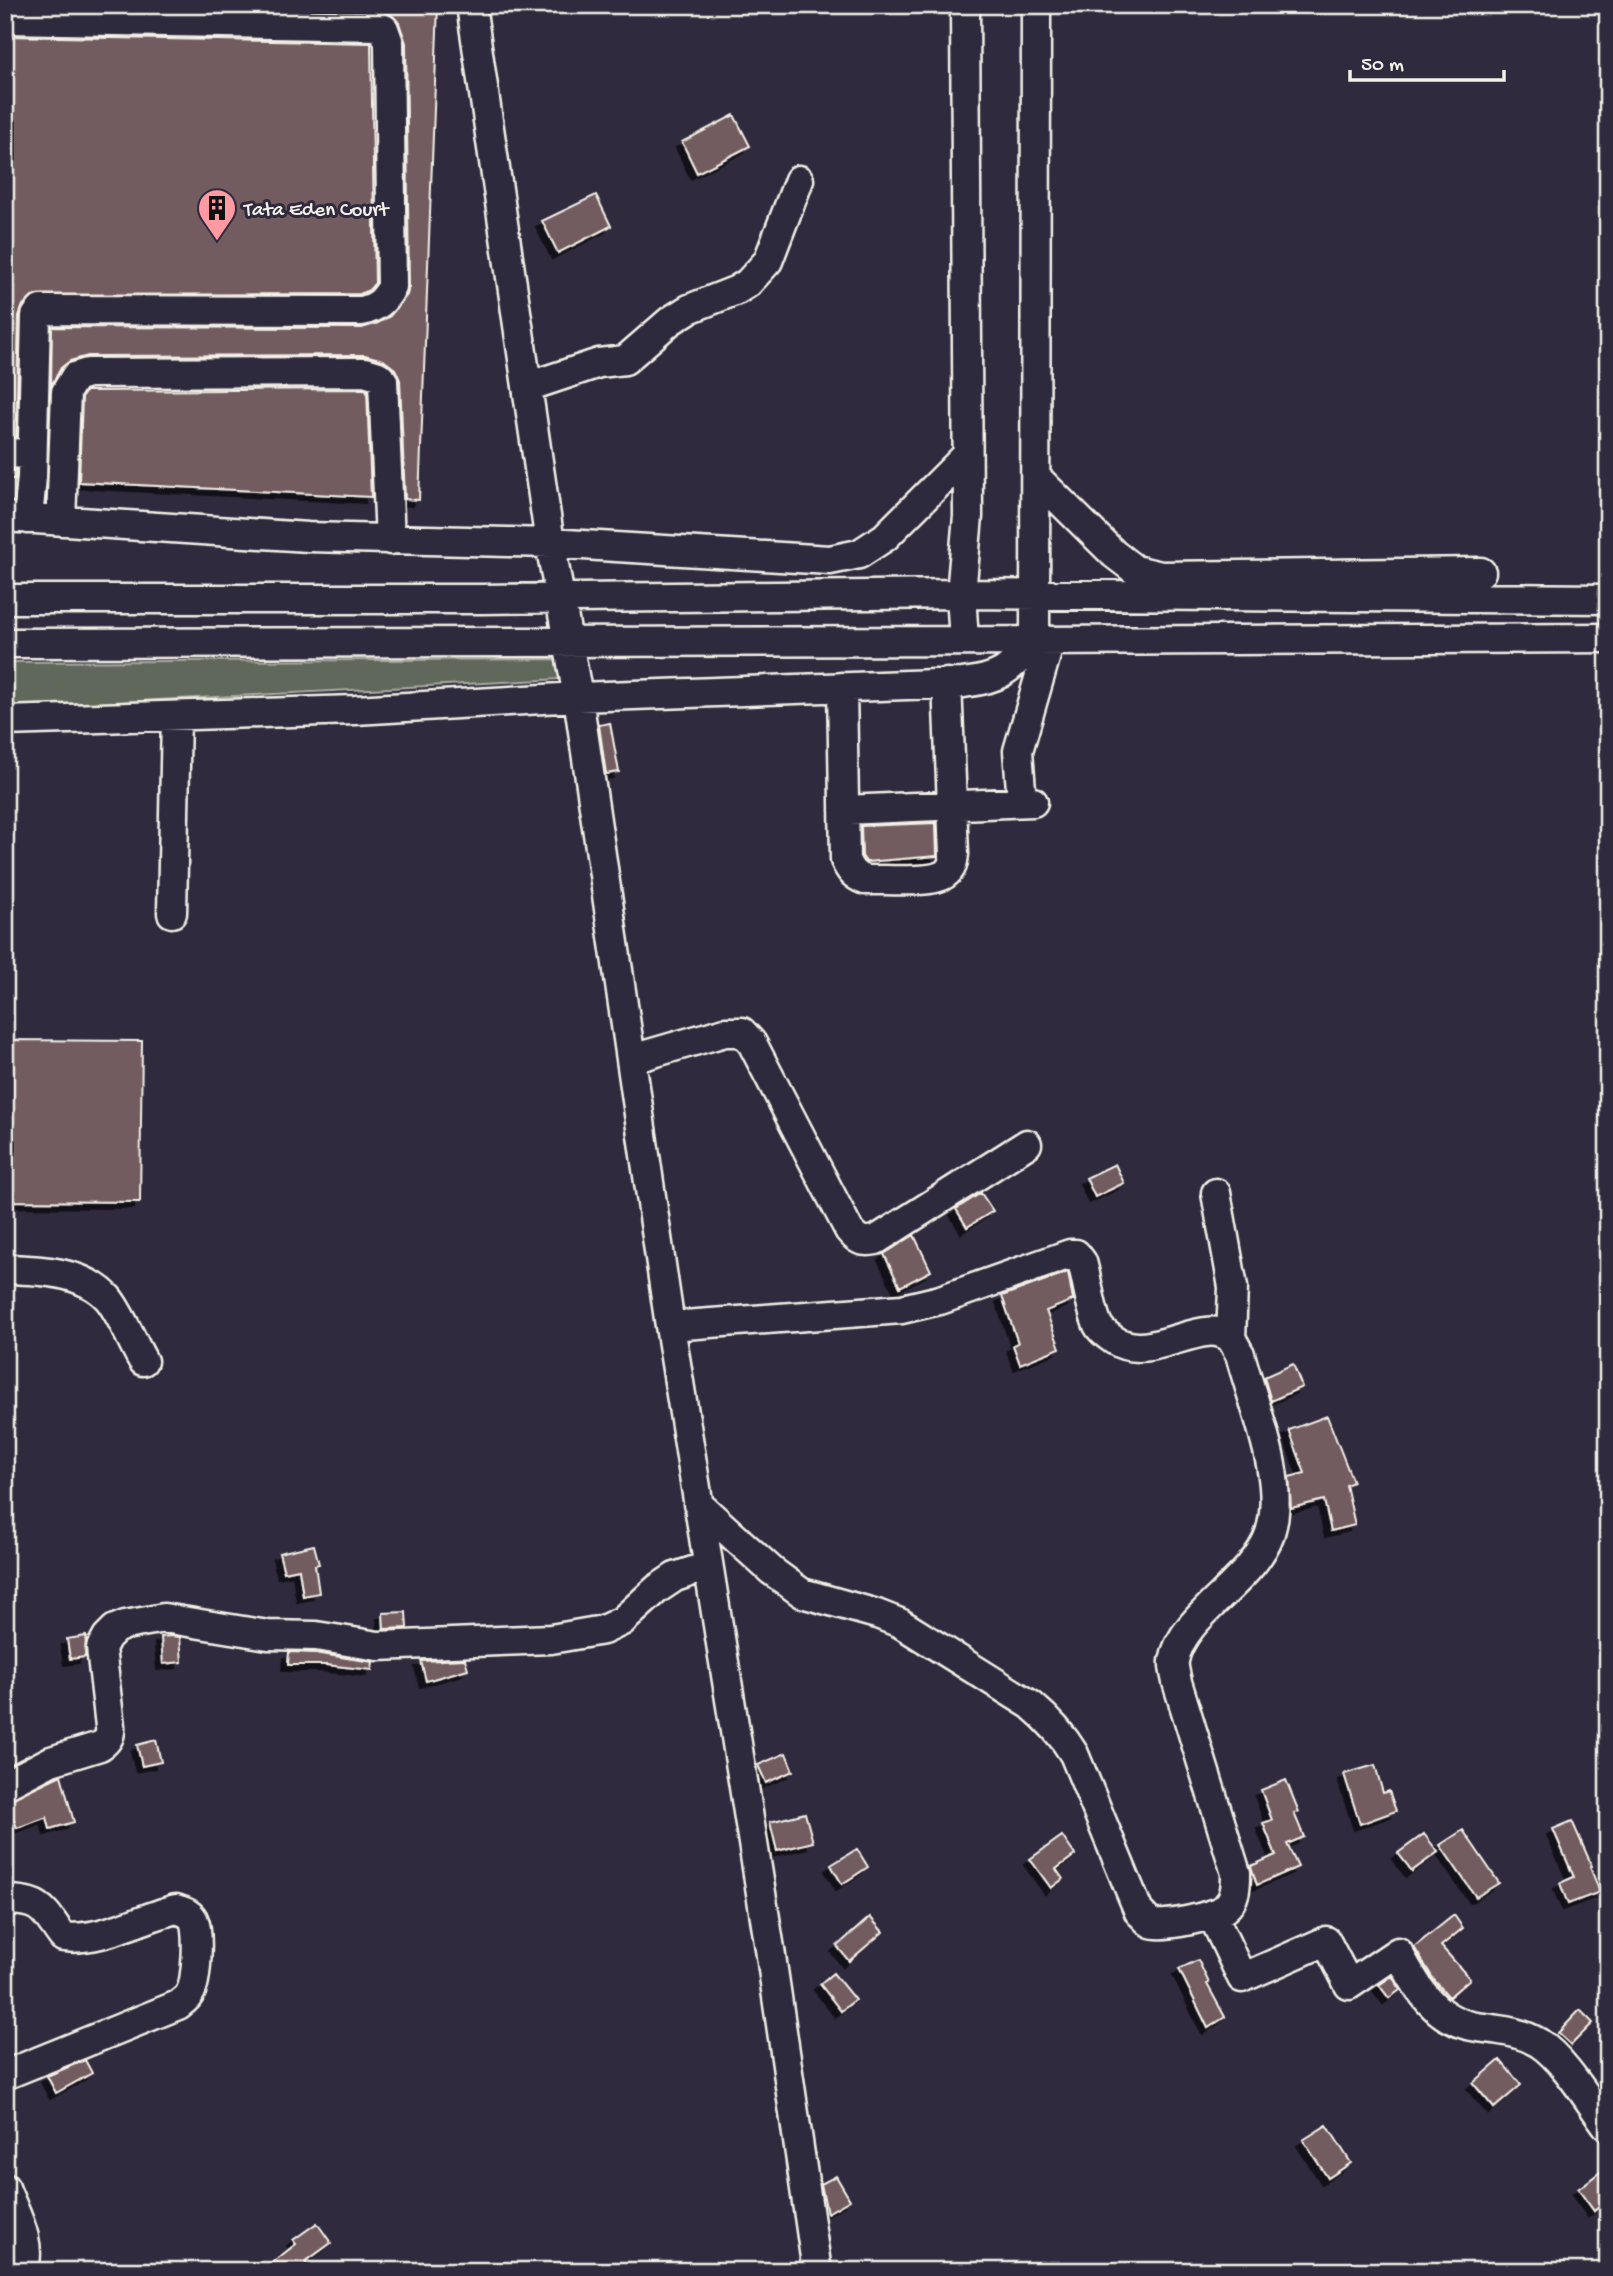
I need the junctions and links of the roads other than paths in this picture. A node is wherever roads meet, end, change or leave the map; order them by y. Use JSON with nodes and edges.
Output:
{"nodes":[{"id":1,"x":471,"y":5,"type":"edge"},
{"id":2,"x":965,"y":5,"type":"edge"},
{"id":3,"x":1037,"y":5,"type":"edge"},
{"id":4,"x":5,"y":19,"type":"edge"},
{"id":5,"x":799,"y":180,"type":"dead end"},
{"id":6,"x":527,"y":387,"type":"junction"},
{"id":7,"x":18,"y":454,"type":"edge"},
{"id":8,"x":967,"y":455,"type":"junction"},
{"id":9,"x":1037,"y":478,"type":"junction"},
{"id":10,"x":16,"y":518,"type":"edge"},
{"id":11,"x":61,"y":521,"type":"junction"},
{"id":12,"x":390,"y":540,"type":"junction"},
{"id":13,"x":550,"y":543,"type":"junction"},
{"id":14,"x":1481,"y":572,"type":"dead end"},
{"id":15,"x":961,"y":594,"type":"junction"},
{"id":16,"x":1035,"y":595,"type":"junction"},
{"id":17,"x":560,"y":597,"type":"junction"},
{"id":18,"x":5,"y":599,"type":"edge"},
{"id":19,"x":1608,"y":599,"type":"edge"},
{"id":20,"x":1608,"y":638,"type":"edge"},
{"id":21,"x":964,"y":640,"type":"junction"},
{"id":22,"x":1043,"y":641,"type":"junction"},
{"id":23,"x":5,"y":643,"type":"edge"},
{"id":24,"x":569,"y":643,"type":"junction"},
{"id":25,"x":947,"y":683,"type":"junction"},
{"id":26,"x":842,"y":687,"type":"junction"},
{"id":27,"x":578,"y":697,"type":"junction"},
{"id":28,"x":176,"y":716,"type":"junction"},
{"id":29,"x":5,"y":722,"type":"edge"},
{"id":30,"x":954,"y":806,"type":"junction"},
{"id":31,"x":844,"y":810,"type":"junction"},
{"id":32,"x":172,"y":913,"type":"dead end"},
{"id":33,"x":632,"y":1059,"type":"junction"},
{"id":34,"x":1027,"y":1144,"type":"dead end"},
{"id":35,"x":1216,"y":1193,"type":"dead end"},
{"id":36,"x":5,"y":1269,"type":"edge"},
{"id":37,"x":670,"y":1326,"type":"junction"},
{"id":38,"x":1231,"y":1339,"type":"junction"},
{"id":39,"x":143,"y":1361,"type":"dead end"},
{"id":40,"x":698,"y":1504,"type":"junction"},
{"id":41,"x":708,"y":1566,"type":"junction"},
{"id":42,"x":5,"y":1785,"type":"edge"},
{"id":43,"x":5,"y":1899,"type":"edge"},
{"id":44,"x":1212,"y":1914,"type":"junction"},
{"id":45,"x":5,"y":2075,"type":"edge"},
{"id":46,"x":1608,"y":2127,"type":"edge"},
{"id":47,"x":5,"y":2188,"type":"edge"},
{"id":48,"x":23,"y":2271,"type":"edge"},
{"id":49,"x":817,"y":2271,"type":"edge"}],
"edges":[{"from":1,"to":6,"type":"street"},
{"from":2,"to":8,"type":"street"},
{"from":3,"to":9,"type":"street"},
{"from":4,"to":7,"type":"street"},
{"from":5,"to":6,"type":"street"},
{"from":6,"to":13,"type":"street"},
{"from":7,"to":10,"type":"street"},
{"from":8,"to":13,"type":"street"},
{"from":8,"to":15,"type":"street"},
{"from":9,"to":14,"type":"street"},
{"from":9,"to":16,"type":"street"},
{"from":10,"to":11,"type":"street"},
{"from":11,"to":12,"type":"street"},
{"from":11,"to":12,"type":"street"},
{"from":12,"to":13,"type":"street"},
{"from":13,"to":17,"type":"street"},
{"from":15,"to":16,"type":"street"},
{"from":15,"to":17,"type":"street"},
{"from":15,"to":21,"type":"street"},
{"from":16,"to":19,"type":"street"},
{"from":16,"to":22,"type":"street"},
{"from":17,"to":18,"type":"street"},
{"from":17,"to":24,"type":"street"},
{"from":20,"to":22,"type":"street"},
{"from":21,"to":22,"type":"street"},
{"from":21,"to":24,"type":"street"},
{"from":22,"to":25,"type":"street"},
{"from":22,"to":30,"type":"street"},
{"from":23,"to":24,"type":"street"},
{"from":24,"to":27,"type":"street"},
{"from":25,"to":26,"type":"street"},
{"from":25,"to":30,"type":"street"},
{"from":26,"to":27,"type":"street"},
{"from":26,"to":31,"type":"street"},
{"from":27,"to":28,"type":"street"},
{"from":27,"to":33,"type":"street"},
{"from":28,"to":29,"type":"street"},
{"from":28,"to":32,"type":"street"},
{"from":30,"to":31,"type":"street"},
{"from":30,"to":31,"type":"street"},
{"from":33,"to":34,"type":"street"},
{"from":33,"to":37,"type":"street"},
{"from":35,"to":38,"type":"street"},
{"from":36,"to":39,"type":"street"},
{"from":37,"to":38,"type":"street"},
{"from":37,"to":40,"type":"street"},
{"from":38,"to":44,"type":"street"},
{"from":40,"to":41,"type":"street"},
{"from":40,"to":44,"type":"street"},
{"from":41,"to":42,"type":"street"},
{"from":41,"to":49,"type":"street"},
{"from":43,"to":45,"type":"street"},
{"from":44,"to":46,"type":"street"},
{"from":47,"to":48,"type":"street"}]}
